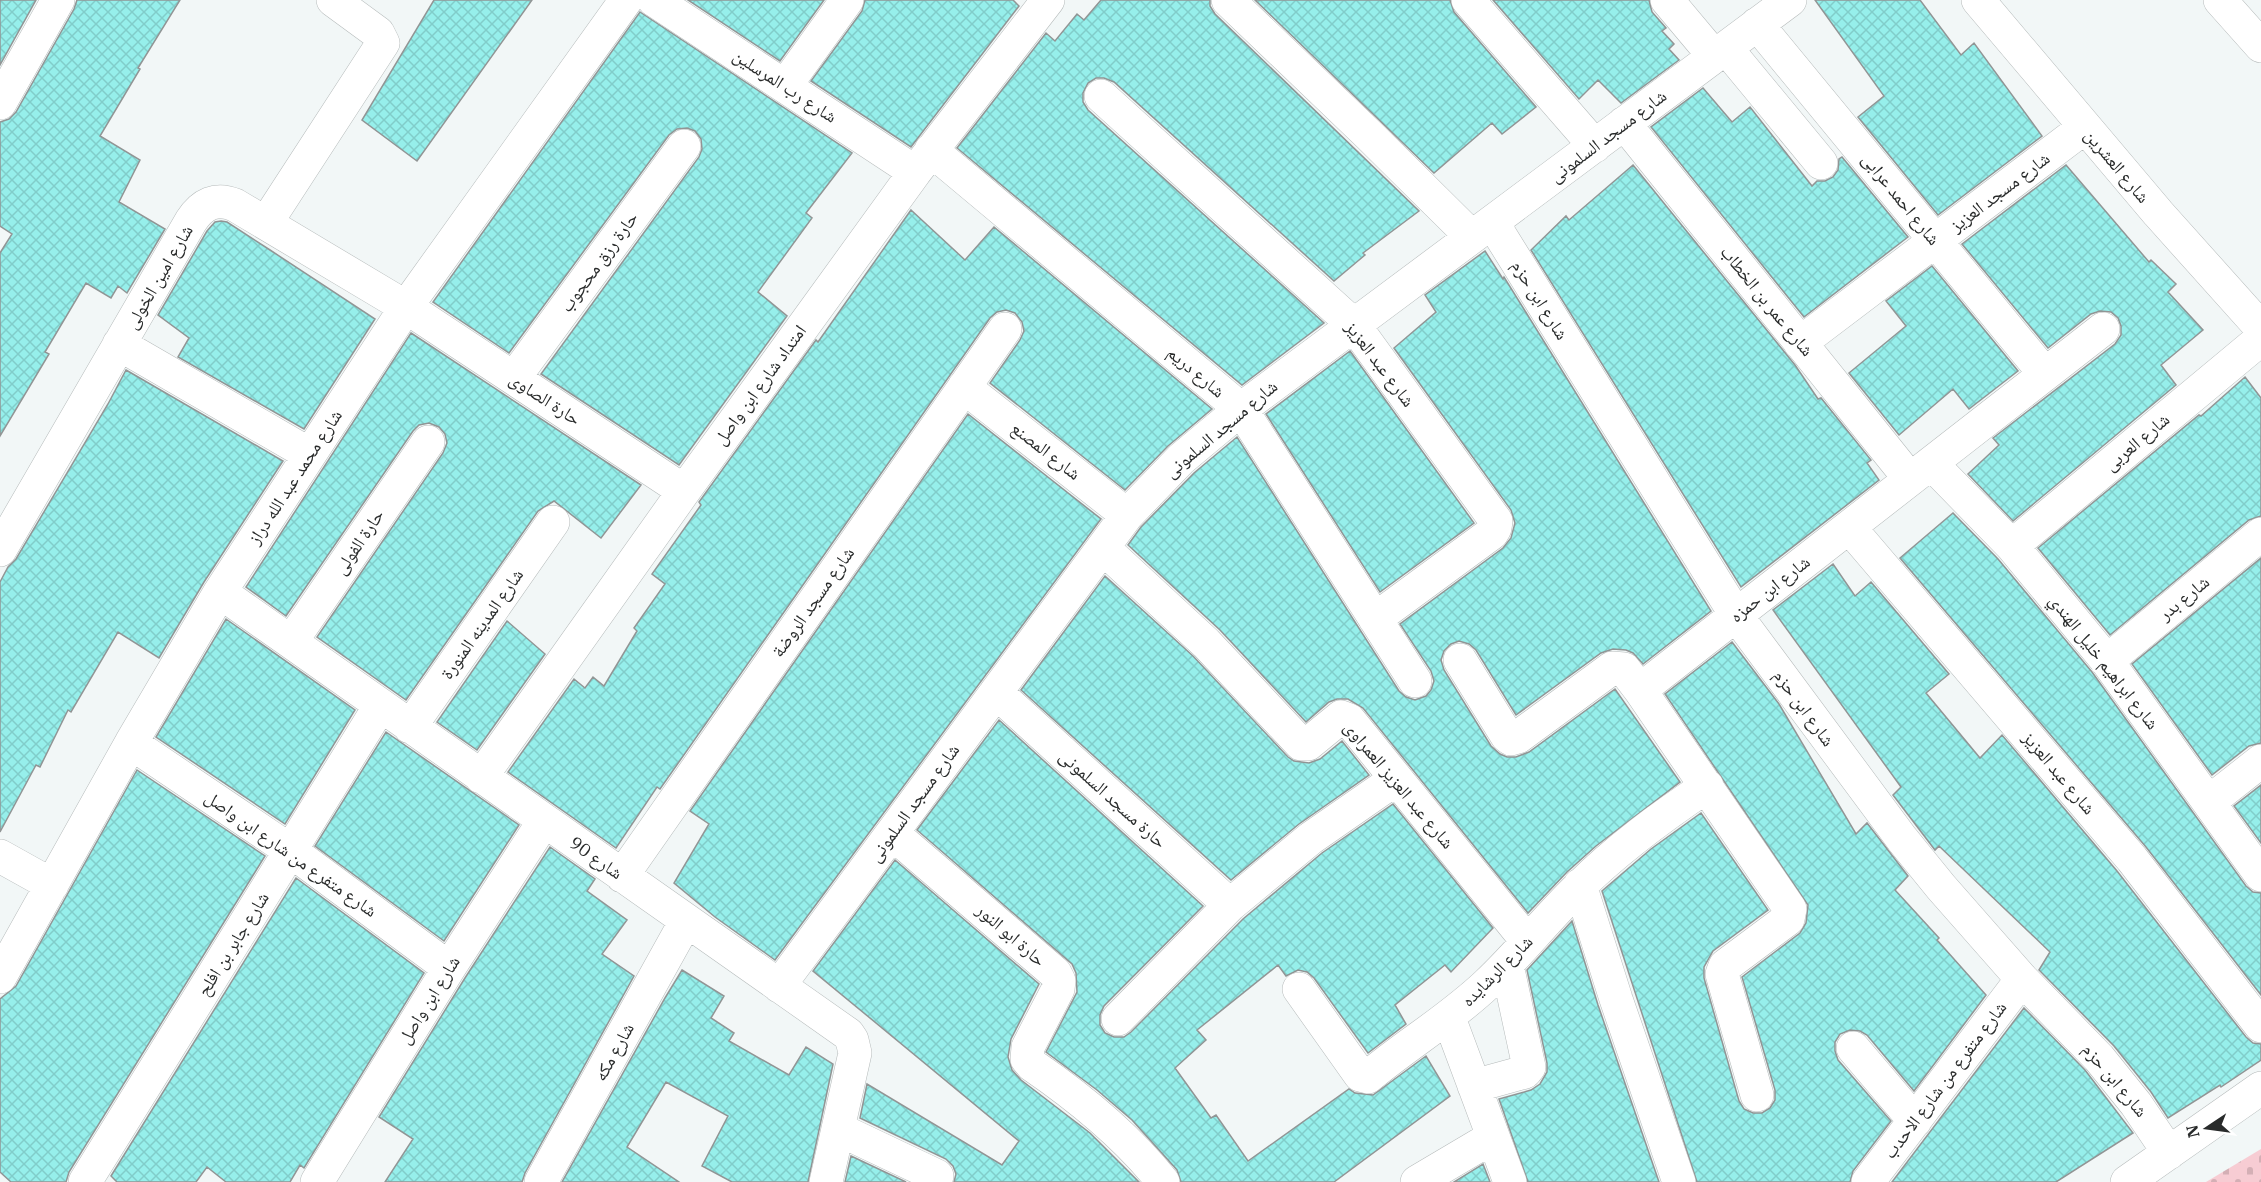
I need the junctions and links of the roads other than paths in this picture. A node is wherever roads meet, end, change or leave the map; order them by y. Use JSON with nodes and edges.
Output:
{"nodes":[{"id":1,"x":58,"y":0,"type":"edge"},
{"id":2,"x":333,"y":0,"type":"edge"},
{"id":3,"x":626,"y":0,"type":"edge"},
{"id":4,"x":654,"y":0,"type":"edge"},
{"id":5,"x":848,"y":0,"type":"edge"},
{"id":6,"x":1048,"y":0,"type":"edge"},
{"id":7,"x":1228,"y":0,"type":"edge"},
{"id":8,"x":1468,"y":0,"type":"edge"},
{"id":9,"x":1667,"y":0,"type":"edge"},
{"id":10,"x":1790,"y":0,"type":"edge"},
{"id":11,"x":1978,"y":0,"type":"edge"},
{"id":12,"x":2220,"y":0,"type":"edge"},
{"id":13,"x":1757,"y":24,"type":"junction"},
{"id":14,"x":2261,"y":46,"type":"edge"},
{"id":15,"x":1720,"y":52,"type":"junction"},
{"id":16,"x":785,"y":86,"type":"junction"},
{"id":17,"x":1101,"y":96,"type":"dead end"},
{"id":18,"x":1,"y":98,"type":"edge"},
{"id":19,"x":1624,"y":123,"type":"junction"},
{"id":20,"x":2085,"y":127,"type":"junction"},
{"id":21,"x":684,"y":146,"type":"dead end"},
{"id":22,"x":1595,"y":146,"type":"junction"},
{"id":23,"x":923,"y":161,"type":"junction"},
{"id":24,"x":1821,"y":164,"type":"dead end"},
{"id":25,"x":266,"y":223,"type":"junction"},
{"id":26,"x":1482,"y":230,"type":"junction"},
{"id":27,"x":1935,"y":241,"type":"junction"},
{"id":28,"x":406,"y":307,"type":"junction"},
{"id":29,"x":1354,"y":325,"type":"junction"},
{"id":30,"x":2261,"y":328,"type":"edge"},
{"id":31,"x":1005,"y":329,"type":"dead end"},
{"id":32,"x":2103,"y":329,"type":"dead end"},
{"id":33,"x":2261,"y":339,"type":"edge"},
{"id":34,"x":1800,"y":343,"type":"junction"},
{"id":35,"x":120,"y":344,"type":"junction"},
{"id":36,"x":2045,"y":374,"type":"junction"},
{"id":37,"x":514,"y":378,"type":"junction"},
{"id":38,"x":964,"y":387,"type":"junction"},
{"id":39,"x":1241,"y":409,"type":"junction"},
{"id":40,"x":429,"y":441,"type":"dead end"},
{"id":41,"x":309,"y":454,"type":"junction"},
{"id":42,"x":1921,"y":471,"type":"junction"},
{"id":43,"x":684,"y":491,"type":"junction"},
{"id":44,"x":1127,"y":515,"type":"junction"},
{"id":45,"x":553,"y":522,"type":"dead end"},
{"id":46,"x":1849,"y":527,"type":"junction"},
{"id":47,"x":2261,"y":534,"type":"edge"},
{"id":48,"x":2012,"y":546,"type":"junction"},
{"id":49,"x":1103,"y":548,"type":"junction"},
{"id":50,"x":0,"y":550,"type":"edge"},
{"id":51,"x":220,"y":592,"type":"junction"},
{"id":52,"x":1736,"y":615,"type":"junction"},
{"id":53,"x":1375,"y":619,"type":"junction"},
{"id":54,"x":291,"y":642,"type":"junction"},
{"id":55,"x":1460,"y":660,"type":"dead end"},
{"id":56,"x":2107,"y":661,"type":"junction"},
{"id":57,"x":1415,"y":681,"type":"dead end"},
{"id":58,"x":1640,"y":690,"type":"junction"},
{"id":59,"x":996,"y":692,"type":"junction"},
{"id":60,"x":380,"y":706,"type":"junction"},
{"id":61,"x":410,"y":727,"type":"junction"},
{"id":62,"x":131,"y":743,"type":"junction"},
{"id":63,"x":2261,"y":761,"type":"edge"},
{"id":64,"x":481,"y":777,"type":"junction"},
{"id":65,"x":1396,"y":779,"type":"junction"},
{"id":66,"x":1707,"y":786,"type":"junction"},
{"id":67,"x":2209,"y":802,"type":"junction"},
{"id":68,"x":544,"y":821,"type":"junction"},
{"id":69,"x":892,"y":833,"type":"junction"},
{"id":70,"x":291,"y":851,"type":"junction"},
{"id":71,"x":0,"y":856,"type":"edge"},
{"id":72,"x":2261,"y":875,"type":"edge"},
{"id":73,"x":622,"y":876,"type":"junction"},
{"id":74,"x":52,"y":885,"type":"junction"},
{"id":75,"x":1580,"y":885,"type":"junction"},
{"id":76,"x":1230,"y":905,"type":"junction"},
{"id":77,"x":686,"y":921,"type":"junction"},
{"id":78,"x":1517,"y":953,"type":"junction"},
{"id":79,"x":448,"y":968,"type":"junction"},
{"id":80,"x":0,"y":977,"type":"edge"},
{"id":81,"x":2022,"y":979,"type":"junction"},
{"id":82,"x":779,"y":986,"type":"junction"},
{"id":83,"x":1299,"y":989,"type":"dead end"},
{"id":84,"x":1449,"y":1018,"type":"junction"},
{"id":85,"x":1118,"y":1019,"type":"dead end"},
{"id":86,"x":2261,"y":1026,"type":"edge"},
{"id":87,"x":1853,"y":1048,"type":"dead end"},
{"id":88,"x":1474,"y":1086,"type":"junction"},
{"id":89,"x":2261,"y":1088,"type":"edge"},
{"id":90,"x":1757,"y":1095,"type":"dead end"},
{"id":91,"x":1915,"y":1121,"type":"junction"},
{"id":92,"x":838,"y":1129,"type":"junction"},
{"id":93,"x":1493,"y":1137,"type":"junction"},
{"id":94,"x":2169,"y":1153,"type":"junction"},
{"id":95,"x":937,"y":1176,"type":"dead end"},
{"id":96,"x":85,"y":1182,"type":"edge"},
{"id":97,"x":317,"y":1182,"type":"edge"},
{"id":98,"x":541,"y":1182,"type":"edge"},
{"id":99,"x":826,"y":1182,"type":"edge"},
{"id":100,"x":1163,"y":1182,"type":"edge"},
{"id":101,"x":1417,"y":1182,"type":"edge"},
{"id":102,"x":1510,"y":1182,"type":"edge"},
{"id":103,"x":1679,"y":1182,"type":"edge"},
{"id":104,"x":1868,"y":1182,"type":"edge"},
{"id":105,"x":2127,"y":1182,"type":"edge"}],
"edges":[{"from":1,"to":18,"type":"street"},
{"from":2,"to":25,"type":"street"},
{"from":3,"to":28,"type":"street","name":"شارع محمد عبد الله دراز"},
{"from":4,"to":16,"type":"street","name":"شارع رب المرسلين"},
{"from":5,"to":16,"type":"street"},
{"from":6,"to":23,"type":"street","name":"امتداد شارع ابن واصل"},
{"from":7,"to":26,"type":"street","name":"شارع ابن حزم"},
{"from":8,"to":22,"type":"street"},
{"from":9,"to":15,"type":"street"},
{"from":10,"to":13,"type":"street","name":"شارع مسجد السلمونى"},
{"from":11,"to":20,"type":"street","name":"شارع العشرين"},
{"from":12,"to":14,"type":"street"},
{"from":13,"to":15,"type":"street","name":"شارع مسجد السلمونى"},
{"from":13,"to":27,"type":"street","name":"شارع احمد عرابى"},
{"from":15,"to":19,"type":"street","name":"شارع مسجد السلمونى"},
{"from":15,"to":24,"type":"street"},
{"from":16,"to":23,"type":"street","name":"شارع رب المرسلين"},
{"from":17,"to":29,"type":"street","name":"شارع عبد العزيز"},
{"from":19,"to":22,"type":"street","name":"شارع مسجد السلمونى"},
{"from":19,"to":34,"type":"street","name":"شارع عمر بن الخطاب"},
{"from":20,"to":27,"type":"street","name":"شارع مسجد العزيز"},
{"from":20,"to":30,"type":"street","name":"شارع العشرين"},
{"from":21,"to":37,"type":"street","name":"حارة رزق محجوب"},
{"from":22,"to":26,"type":"street","name":"شارع مسجد السلمونى"},
{"from":23,"to":39,"type":"street","name":"شارع دريم"},
{"from":23,"to":43,"type":"street","name":"امتداد شارع ابن واصل"},
{"from":25,"to":28,"type":"street","name":"شارع امين الخولى"},
{"from":25,"to":35,"type":"street","name":"شارع امين الخولى"},
{"from":26,"to":29,"type":"street","name":"شارع مسجد السلمونى"},
{"from":26,"to":52,"type":"street","name":"شارع ابن حزم"},
{"from":27,"to":34,"type":"street","name":"شارع مسجد العزيز"},
{"from":27,"to":36,"type":"street","name":"شارع احمد عرابى"},
{"from":28,"to":37,"type":"street","name":"حارة الصاوى"},
{"from":28,"to":41,"type":"street","name":"شارع محمد عبد الله دراز"},
{"from":29,"to":39,"type":"street","name":"شارع مسجد السلمونى"},
{"from":29,"to":53,"type":"street","name":"شارع عبد العزيز"},
{"from":31,"to":38,"type":"street","name":"شارع مسجد الروضة"},
{"from":32,"to":36,"type":"street","name":"شارع ابن حمزه"},
{"from":33,"to":48,"type":"street","name":"شارع العربى"},
{"from":34,"to":42,"type":"street","name":"شارع عمر بن الخطاب"},
{"from":35,"to":41,"type":"street"},
{"from":35,"to":50,"type":"street","name":"شارع امين الخولى"},
{"from":36,"to":42,"type":"street","name":"شارع ابن حمزه"},
{"from":37,"to":43,"type":"street","name":"حارة الصاوى"},
{"from":38,"to":44,"type":"street","name":"شارع المصنع"},
{"from":38,"to":73,"type":"street","name":"شارع مسجد الروضة"},
{"from":39,"to":44,"type":"street","name":"شارع مسجد السلمونى"},
{"from":39,"to":53,"type":"street","name":"شارع دريم"},
{"from":40,"to":54,"type":"street","name":"حارة الفولى"},
{"from":41,"to":51,"type":"street","name":"شارع محمد عبد الله دراز"},
{"from":42,"to":46,"type":"street","name":"شارع ابن حمزه"},
{"from":42,"to":48,"type":"street","name":"شارع ابراهيم خليل الهندي"},
{"from":43,"to":64,"type":"street","name":"امتداد شارع ابن واصل"},
{"from":44,"to":49,"type":"street","name":"شارع مسجد السلمونى"},
{"from":45,"to":61,"type":"street","name":"شارع المدينه المنورة"},
{"from":46,"to":52,"type":"street","name":"شارع ابن حمزه"},
{"from":46,"to":86,"type":"street","name":"شارع عبد العزيز"},
{"from":47,"to":56,"type":"street","name":"شارع بدر"},
{"from":48,"to":56,"type":"street","name":"شارع ابراهيم خليل الهندي"},
{"from":49,"to":59,"type":"street","name":"شارع مسجد السلمونى"},
{"from":49,"to":65,"type":"street","name":"شارع عبد العزيز العمراوى"},
{"from":51,"to":54,"type":"street","name":"شارع 90"},
{"from":51,"to":62,"type":"street","name":"شارع محمد عبد الله دراز"},
{"from":52,"to":58,"type":"street","name":"شارع ابن حمزه"},
{"from":52,"to":81,"type":"street","name":"شارع ابن حزم"},
{"from":53,"to":57,"type":"street","name":"شارع دريم"},
{"from":54,"to":60,"type":"street","name":"شارع 90"},
{"from":55,"to":58,"type":"street"},
{"from":56,"to":67,"type":"street","name":"شارع ابراهيم خليل الهندي"},
{"from":58,"to":66,"type":"street"},
{"from":59,"to":69,"type":"street","name":"شارع مسجد السلمونى"},
{"from":59,"to":76,"type":"street","name":"حارة مسجد السلمونى"},
{"from":60,"to":61,"type":"street","name":"شارع 90"},
{"from":60,"to":70,"type":"street","name":"شارع جابر بن افلح"},
{"from":61,"to":64,"type":"street","name":"شارع 90"},
{"from":62,"to":70,"type":"street","name":"شارع متفرع من شارع ابن واصل"},
{"from":62,"to":74,"type":"street","name":"شارع محمد عبد الله دراز"},
{"from":63,"to":67,"type":"street"},
{"from":64,"to":68,"type":"street","name":"شارع 90"},
{"from":65,"to":76,"type":"street"},
{"from":65,"to":78,"type":"street","name":"شارع عبد العزيز العمراوى"},
{"from":66,"to":75,"type":"street","name":"شارع الرشايده"},
{"from":66,"to":90,"type":"street"},
{"from":67,"to":72,"type":"street","name":"شارع ابراهيم خليل الهندي"},
{"from":68,"to":73,"type":"street","name":"شارع 90"},
{"from":68,"to":79,"type":"street","name":"شارع ابن واصل"},
{"from":69,"to":82,"type":"street","name":"شارع مسجد السلمونى"},
{"from":69,"to":100,"type":"street","name":"حارة ابو النور"},
{"from":70,"to":79,"type":"street","name":"شارع متفرع من شارع ابن واصل"},
{"from":70,"to":96,"type":"street","name":"شارع جابر بن افلح"},
{"from":71,"to":74,"type":"street"},
{"from":73,"to":77,"type":"street","name":"شارع 90"},
{"from":74,"to":80,"type":"street","name":"شارع محمد عبد الله دراز"},
{"from":75,"to":78,"type":"street","name":"شارع الرشايده"},
{"from":75,"to":103,"type":"street"},
{"from":76,"to":85,"type":"street"},
{"from":77,"to":82,"type":"street","name":"شارع 90"},
{"from":77,"to":98,"type":"street","name":"شارع مكه"},
{"from":78,"to":84,"type":"street","name":"شارع الرشايده"},
{"from":78,"to":88,"type":"street"},
{"from":79,"to":97,"type":"street","name":"شارع ابن واصل"},
{"from":81,"to":91,"type":"street","name":"شارع متفرع من شارع الاحدب"},
{"from":81,"to":94,"type":"street","name":"شارع ابن حزم"},
{"from":82,"to":92,"type":"street","name":"شارع 90"},
{"from":83,"to":84,"type":"street","name":"شارع الرشايده"},
{"from":84,"to":88,"type":"street"},
{"from":87,"to":91,"type":"street"},
{"from":88,"to":93,"type":"street"},
{"from":89,"to":94,"type":"street"},
{"from":91,"to":104,"type":"street","name":"شارع متفرع من شارع الاحدب"},
{"from":92,"to":95,"type":"street"},
{"from":92,"to":99,"type":"street","name":"شارع 90"},
{"from":93,"to":101,"type":"street"},
{"from":93,"to":102,"type":"street"},
{"from":94,"to":105,"type":"street"}]}
